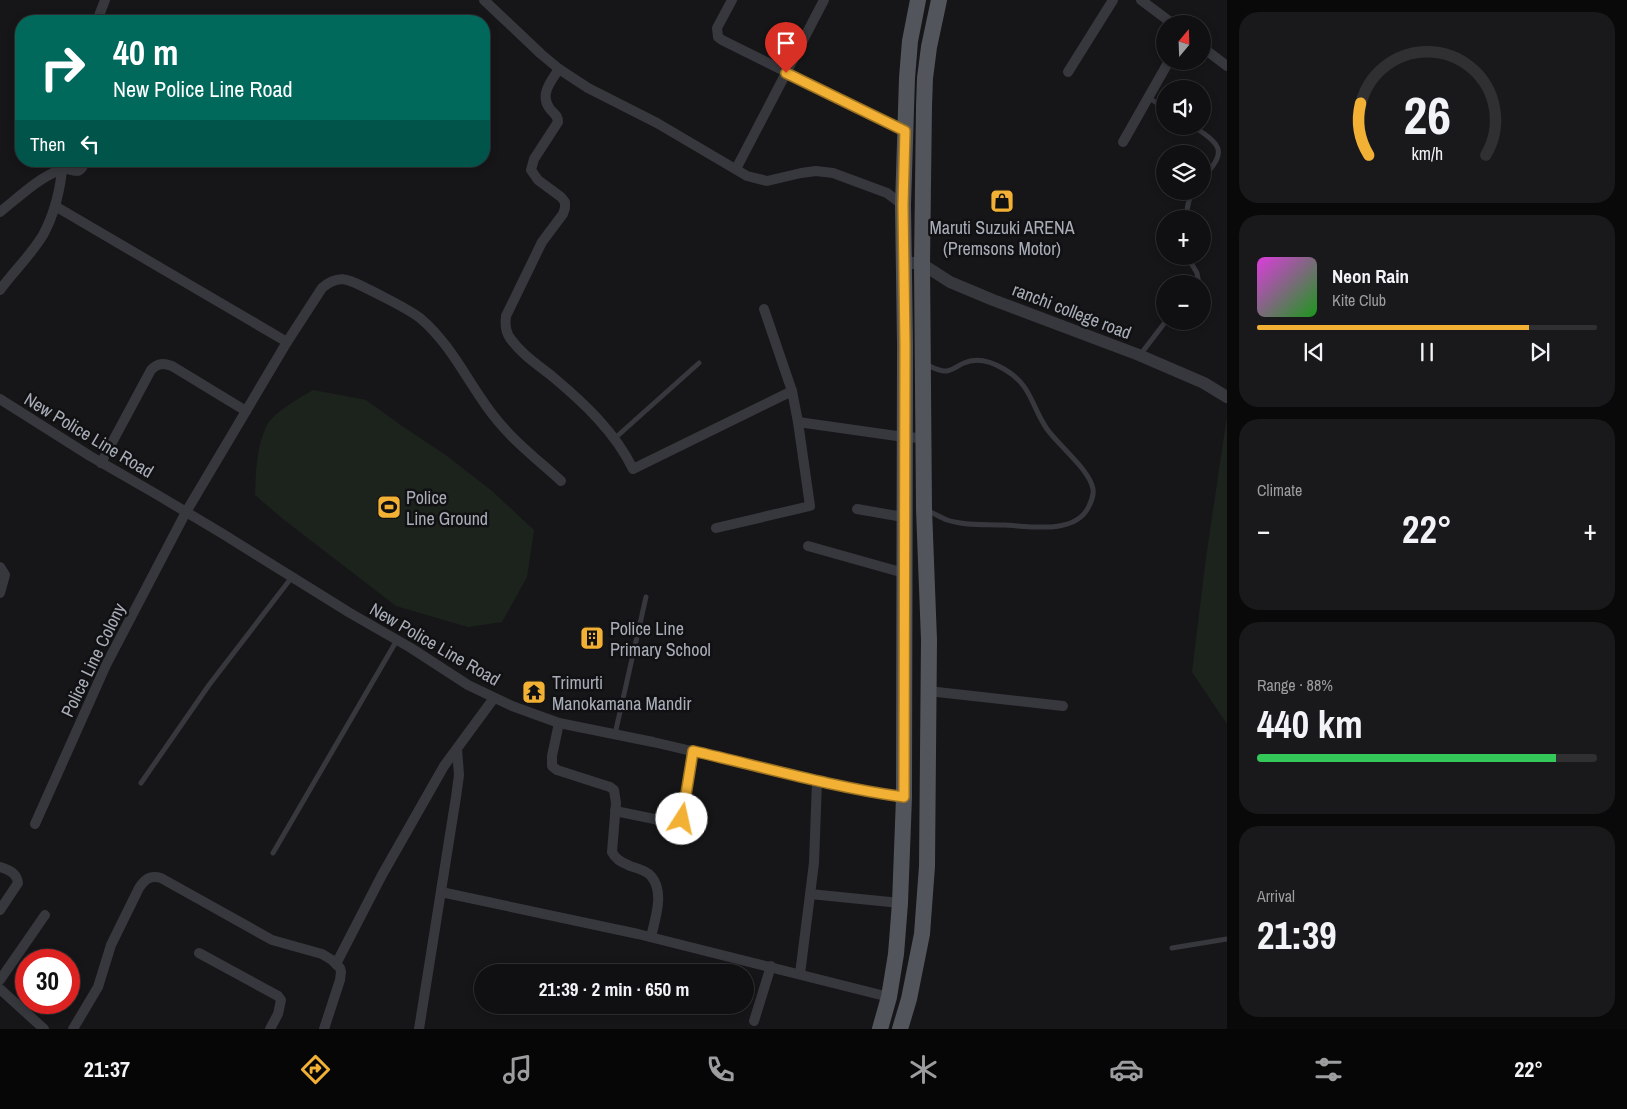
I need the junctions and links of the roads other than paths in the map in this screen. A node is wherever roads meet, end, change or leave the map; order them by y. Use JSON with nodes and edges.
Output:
{"nodes":[{"id":1,"x":105,"y":0,"type":"edge"},
{"id":2,"x":484,"y":0,"type":"edge"},
{"id":3,"x":732,"y":0,"type":"edge"},
{"id":4,"x":824,"y":0,"type":"edge"},
{"id":5,"x":918,"y":0,"type":"edge"},
{"id":6,"x":1113,"y":0,"type":"edge"},
{"id":7,"x":1140,"y":0,"type":"edge"},
{"id":8,"x":937,"y":1,"type":"edge"},
{"id":9,"x":99,"y":15,"type":"edge"},
{"id":10,"x":1161,"y":15,"type":"edge"},
{"id":11,"x":1211,"y":53,"type":"edge"},
{"id":12,"x":1227,"y":66,"type":"edge"},
{"id":13,"x":559,"y":69,"type":"junction"},
{"id":14,"x":1164,"y":70,"type":"edge"},
{"id":15,"x":1068,"y":72,"type":"dead end"},
{"id":16,"x":786,"y":73,"type":"junction"},
{"id":17,"x":1148,"y":97,"type":"junction"},
{"id":18,"x":1156,"y":102,"type":"edge"},
{"id":19,"x":905,"y":131,"type":"junction"},
{"id":20,"x":1206,"y":135,"type":"edge"},
{"id":21,"x":1123,"y":142,"type":"dead end"},
{"id":22,"x":60,"y":167,"type":"edge"},
{"id":23,"x":63,"y":167,"type":"edge"},
{"id":24,"x":67,"y":167,"type":"edge"},
{"id":25,"x":82,"y":167,"type":"edge"},
{"id":26,"x":736,"y":169,"type":"junction"},
{"id":27,"x":1211,"y":170,"type":"edge"},
{"id":28,"x":903,"y":205,"type":"junction"},
{"id":29,"x":55,"y":206,"type":"junction"},
{"id":30,"x":0,"y":212,"type":"edge"},
{"id":31,"x":904,"y":262,"type":"junction"},
{"id":32,"x":922,"y":264,"type":"junction"},
{"id":33,"x":0,"y":290,"type":"edge"},
{"id":34,"x":764,"y":309,"type":"dead end"},
{"id":35,"x":1159,"y":330,"type":"edge"},
{"id":36,"x":287,"y":342,"type":"junction"},
{"id":37,"x":1140,"y":355,"type":"junction"},
{"id":38,"x":699,"y":363,"type":"dead end"},
{"id":39,"x":922,"y":363,"type":"junction"},
{"id":40,"x":792,"y":391,"type":"junction"},
{"id":41,"x":1227,"y":397,"type":"edge"},
{"id":42,"x":0,"y":399,"type":"edge"},
{"id":43,"x":246,"y":411,"type":"junction"},
{"id":44,"x":798,"y":422,"type":"junction"},
{"id":45,"x":904,"y":437,"type":"junction"},
{"id":46,"x":923,"y":438,"type":"junction"},
{"id":47,"x":614,"y":439,"type":"junction"},
{"id":48,"x":101,"y":462,"type":"junction"},
{"id":49,"x":561,"y":482,"type":"dead end"},
{"id":50,"x":858,"y":509,"type":"dead end"},
{"id":51,"x":924,"y":509,"type":"junction"},
{"id":52,"x":186,"y":512,"type":"junction"},
{"id":53,"x":903,"y":517,"type":"junction"},
{"id":54,"x":716,"y":528,"type":"dead end"},
{"id":55,"x":808,"y":546,"type":"dead end"},
{"id":56,"x":0,"y":566,"type":"edge"},
{"id":57,"x":904,"y":573,"type":"junction"},
{"id":58,"x":292,"y":577,"type":"junction"},
{"id":59,"x":0,"y":593,"type":"edge"},
{"id":60,"x":646,"y":597,"type":"dead end"},
{"id":61,"x":397,"y":640,"type":"junction"},
{"id":62,"x":928,"y":691,"type":"junction"},
{"id":63,"x":494,"y":698,"type":"junction"},
{"id":64,"x":1063,"y":706,"type":"dead end"},
{"id":65,"x":559,"y":723,"type":"junction"},
{"id":66,"x":615,"y":734,"type":"junction"},
{"id":67,"x":457,"y":749,"type":"junction"},
{"id":68,"x":693,"y":751,"type":"junction"},
{"id":69,"x":818,"y":781,"type":"junction"},
{"id":70,"x":141,"y":783,"type":"dead end"},
{"id":71,"x":904,"y":797,"type":"junction"},
{"id":72,"x":615,"y":811,"type":"junction"},
{"id":73,"x":35,"y":824,"type":"dead end"},
{"id":74,"x":273,"y":853,"type":"dead end"},
{"id":75,"x":0,"y":867,"type":"edge"},
{"id":76,"x":441,"y":892,"type":"junction"},
{"id":77,"x":810,"y":894,"type":"junction"},
{"id":78,"x":900,"y":903,"type":"junction"},
{"id":79,"x":0,"y":910,"type":"edge"},
{"id":80,"x":45,"y":915,"type":"dead end"},
{"id":81,"x":651,"y":937,"type":"junction"},
{"id":82,"x":1227,"y":939,"type":"edge"},
{"id":83,"x":1172,"y":948,"type":"dead end"},
{"id":84,"x":199,"y":953,"type":"dead end"},
{"id":85,"x":336,"y":964,"type":"junction"},
{"id":86,"x":771,"y":966,"type":"junction"},
{"id":87,"x":800,"y":974,"type":"junction"},
{"id":88,"x":0,"y":980,"type":"edge"},
{"id":89,"x":0,"y":989,"type":"edge"},
{"id":90,"x":888,"y":997,"type":"junction"},
{"id":91,"x":754,"y":1022,"type":"dead end"},
{"id":92,"x":44,"y":1029,"type":"edge"},
{"id":93,"x":72,"y":1029,"type":"edge"},
{"id":94,"x":270,"y":1029,"type":"edge"},
{"id":95,"x":324,"y":1029,"type":"edge"},
{"id":96,"x":419,"y":1029,"type":"edge"},
{"id":97,"x":880,"y":1029,"type":"edge"},
{"id":98,"x":900,"y":1029,"type":"edge"}],
"edges":[{"from":1,"to":9,"type":"street"},
{"from":2,"to":13,"type":"street"},
{"from":3,"to":16,"type":"street"},
{"from":4,"to":16,"type":"street"},
{"from":5,"to":19,"type":"main road"},
{"from":6,"to":15,"type":"street"},
{"from":7,"to":10,"type":"street"},
{"from":8,"to":32,"type":"main road"},
{"from":11,"to":12,"type":"street"},
{"from":13,"to":26,"type":"street"},
{"from":13,"to":47,"type":"street"},
{"from":14,"to":17,"type":"street"},
{"from":16,"to":19,"type":"street"},
{"from":16,"to":26,"type":"street"},
{"from":17,"to":18,"type":"lane"},
{"from":17,"to":21,"type":"street"},
{"from":19,"to":28,"type":"main road"},
{"from":20,"to":27,"type":"lane"},
{"from":22,"to":30,"type":"street"},
{"from":23,"to":29,"type":"street"},
{"from":24,"to":25,"type":"street"},
{"from":26,"to":28,"type":"street"},
{"from":28,"to":31,"type":"main road"},
{"from":29,"to":33,"type":"street"},
{"from":29,"to":36,"type":"street"},
{"from":31,"to":32,"type":"street","name":"ranchi college road"},
{"from":31,"to":45,"type":"main road"},
{"from":32,"to":37,"type":"street","name":"ranchi college road"},
{"from":32,"to":39,"type":"main road"},
{"from":34,"to":40,"type":"street"},
{"from":35,"to":37,"type":"lane"},
{"from":36,"to":43,"type":"street","name":"Police Line Colony"},
{"from":36,"to":49,"type":"street","name":"Police Line Colony"},
{"from":37,"to":41,"type":"street","name":"ranchi college road"},
{"from":38,"to":47,"type":"lane"},
{"from":39,"to":46,"type":"main road"},
{"from":39,"to":51,"type":"lane"},
{"from":40,"to":44,"type":"street"},
{"from":40,"to":47,"type":"street"},
{"from":42,"to":48,"type":"street","name":"New Police Line Road"},
{"from":43,"to":48,"type":"street"},
{"from":43,"to":52,"type":"street","name":"Police Line Colony"},
{"from":44,"to":45,"type":"street"},
{"from":44,"to":54,"type":"street"},
{"from":45,"to":46,"type":"street"},
{"from":45,"to":53,"type":"main road"},
{"from":46,"to":51,"type":"main road"},
{"from":48,"to":52,"type":"street","name":"New Police Line Road"},
{"from":50,"to":53,"type":"street"},
{"from":51,"to":62,"type":"main road"},
{"from":52,"to":58,"type":"street","name":"New Police Line Road"},
{"from":52,"to":73,"type":"street","name":"Police Line Colony"},
{"from":53,"to":57,"type":"main road"},
{"from":55,"to":57,"type":"street"},
{"from":56,"to":59,"type":"street"},
{"from":57,"to":71,"type":"main road"},
{"from":58,"to":61,"type":"street","name":"New Police Line Road"},
{"from":58,"to":70,"type":"lane"},
{"from":60,"to":66,"type":"lane"},
{"from":61,"to":63,"type":"street","name":"New Police Line Road"},
{"from":61,"to":74,"type":"lane"},
{"from":62,"to":64,"type":"street"},
{"from":62,"to":98,"type":"main road"},
{"from":63,"to":65,"type":"street","name":"New Police Line Road"},
{"from":63,"to":67,"type":"street"},
{"from":65,"to":66,"type":"street","name":"New Police Line Road"},
{"from":65,"to":72,"type":"street"},
{"from":66,"to":68,"type":"street","name":"New Police Line Road"},
{"from":67,"to":76,"type":"street"},
{"from":67,"to":85,"type":"street"},
{"from":68,"to":69,"type":"street","name":"New Police Line Road"},
{"from":68,"to":72,"type":"street"},
{"from":69,"to":71,"type":"street","name":"New Police Line Road"},
{"from":69,"to":77,"type":"street"},
{"from":71,"to":78,"type":"main road"},
{"from":72,"to":81,"type":"street"},
{"from":75,"to":79,"type":"street"},
{"from":76,"to":81,"type":"street"},
{"from":76,"to":96,"type":"street"},
{"from":77,"to":78,"type":"street"},
{"from":77,"to":87,"type":"street"},
{"from":78,"to":90,"type":"main road"},
{"from":80,"to":88,"type":"street"},
{"from":81,"to":86,"type":"street"},
{"from":82,"to":83,"type":"lane"},
{"from":84,"to":94,"type":"street"},
{"from":85,"to":93,"type":"street"},
{"from":85,"to":95,"type":"street"},
{"from":86,"to":87,"type":"street"},
{"from":86,"to":91,"type":"street"},
{"from":87,"to":90,"type":"street"},
{"from":89,"to":92,"type":"street"},
{"from":90,"to":97,"type":"main road"}]}
